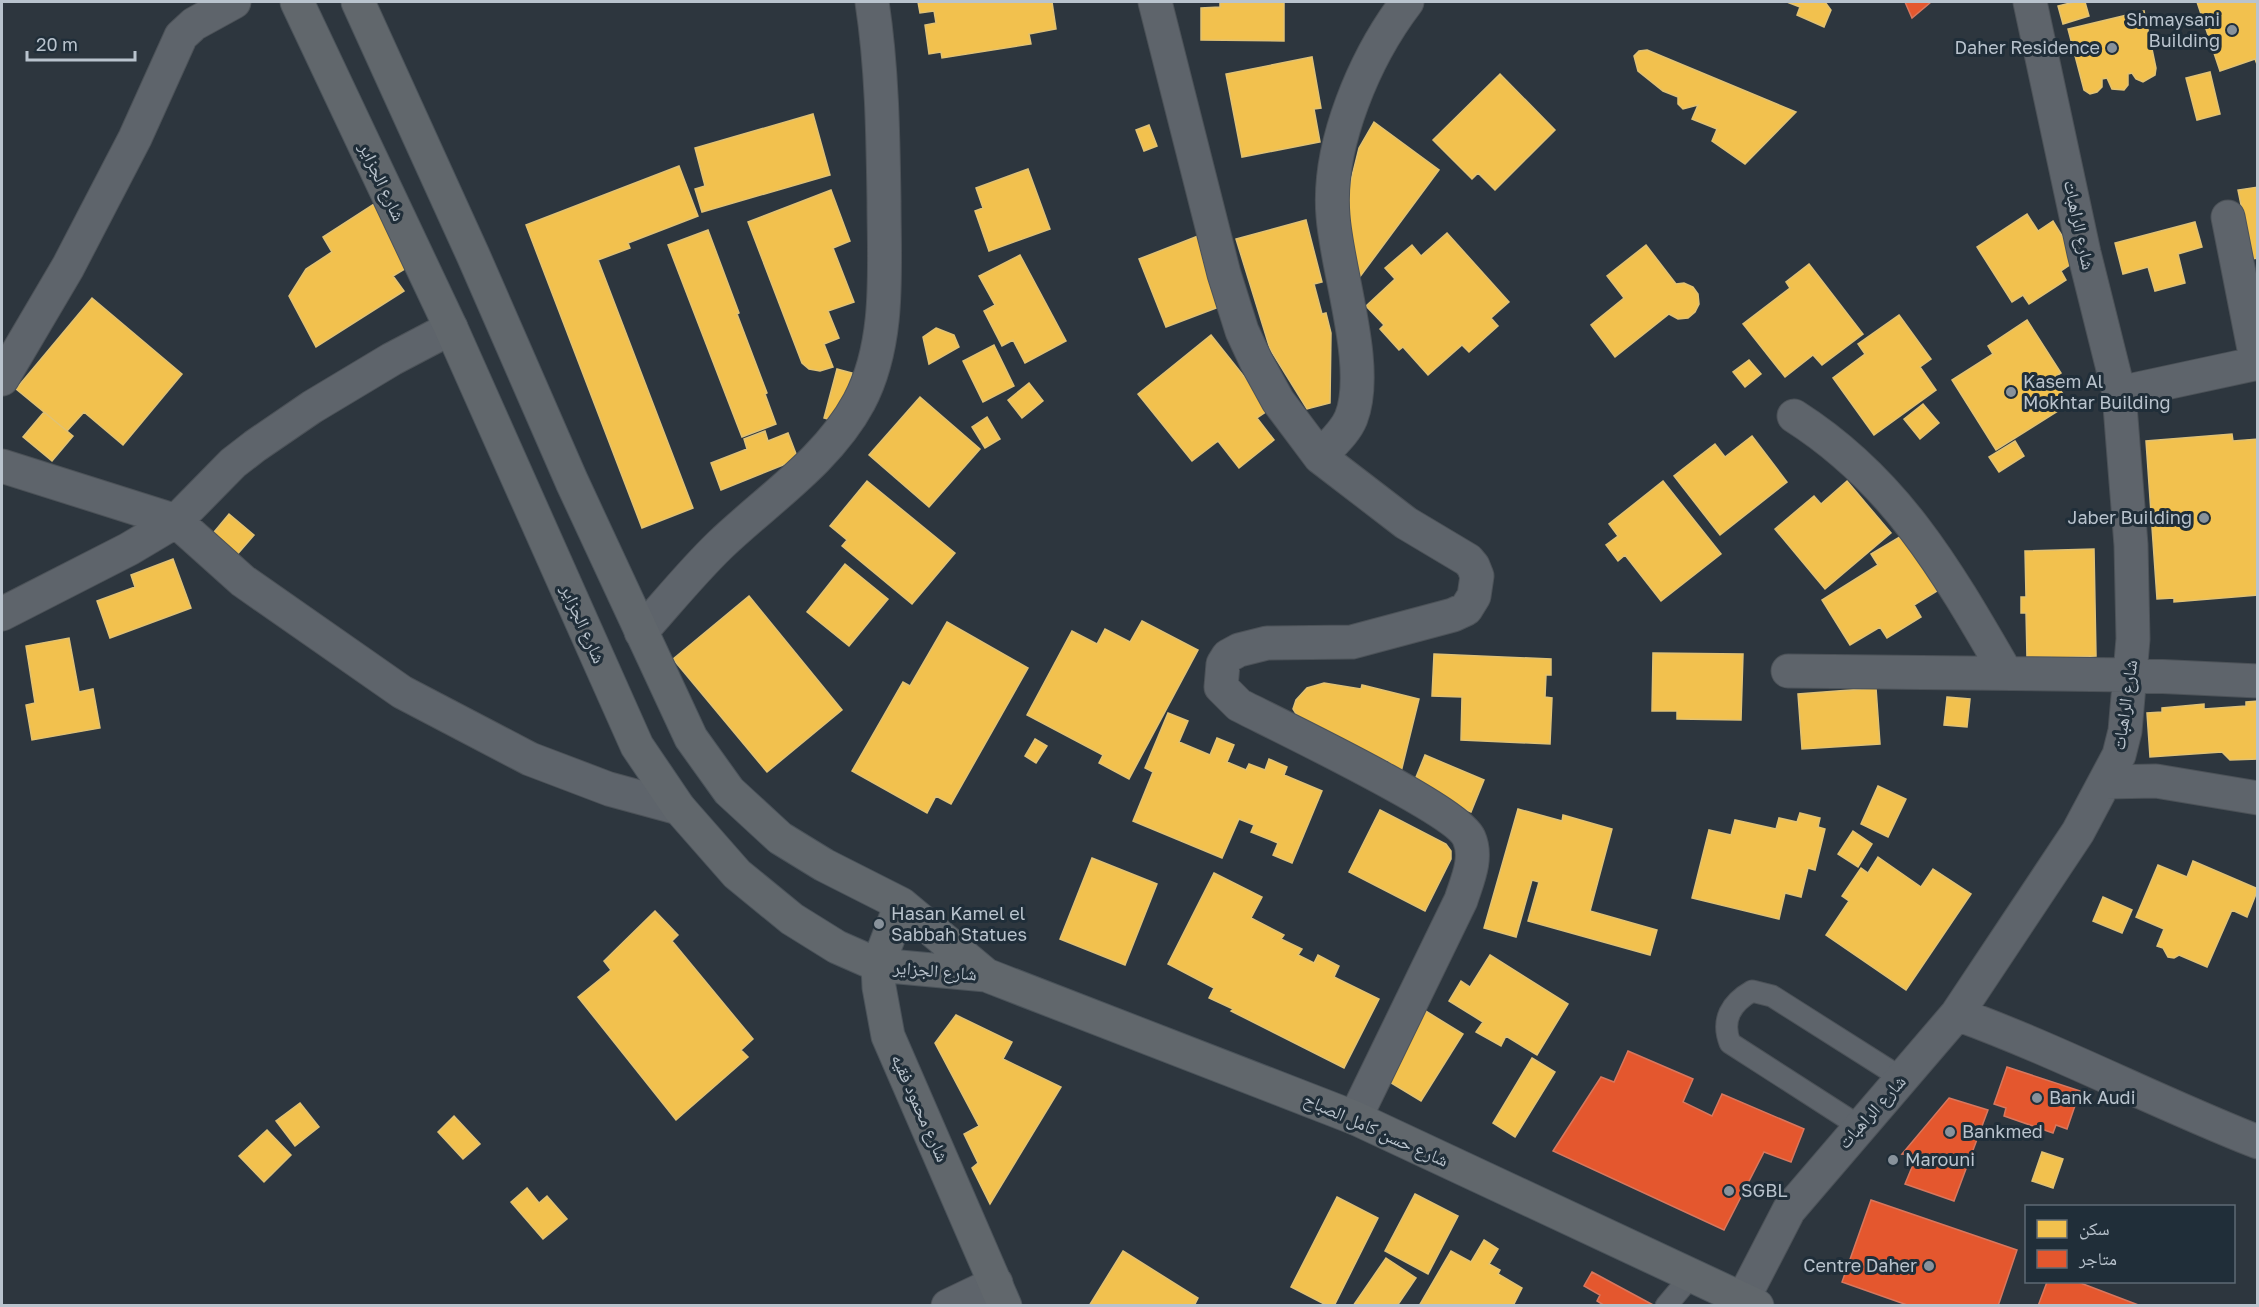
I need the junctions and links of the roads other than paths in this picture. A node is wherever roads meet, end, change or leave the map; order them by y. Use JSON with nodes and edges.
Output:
{"nodes":[{"id":1,"x":234,"y":2,"type":"edge"},
{"id":2,"x":297,"y":2,"type":"edge"},
{"id":3,"x":360,"y":2,"type":"edge"},
{"id":4,"x":872,"y":2,"type":"edge"},
{"id":5,"x":1155,"y":2,"type":"edge"},
{"id":6,"x":1407,"y":2,"type":"edge"},
{"id":7,"x":2030,"y":2,"type":"edge"},
{"id":8,"x":2228,"y":217,"type":"dead end"},
{"id":9,"x":451,"y":328,"type":"junction"},
{"id":10,"x":2257,"y":364,"type":"edge"},
{"id":11,"x":2,"y":379,"type":"edge"},
{"id":12,"x":2119,"y":393,"type":"junction"},
{"id":13,"x":1794,"y":416,"type":"dead end"},
{"id":14,"x":1320,"y":457,"type":"junction"},
{"id":15,"x":2,"y":466,"type":"edge"},
{"id":16,"x":176,"y":521,"type":"junction"},
{"id":17,"x":2,"y":614,"type":"edge"},
{"id":18,"x":641,"y":632,"type":"junction"},
{"id":19,"x":1788,"y":671,"type":"dead end"},
{"id":20,"x":2006,"y":673,"type":"junction"},
{"id":21,"x":2131,"y":675,"type":"junction"},
{"id":22,"x":2258,"y":681,"type":"edge"},
{"id":23,"x":2106,"y":782,"type":"junction"},
{"id":24,"x":2258,"y":798,"type":"edge"},
{"id":25,"x":679,"y":808,"type":"junction"},
{"id":26,"x":901,"y":904,"type":"junction"},
{"id":27,"x":878,"y":965,"type":"junction"},
{"id":28,"x":986,"y":975,"type":"junction"},
{"id":29,"x":1957,"y":1014,"type":"junction"},
{"id":30,"x":1903,"y":1078,"type":"junction"},
{"id":31,"x":1355,"y":1118,"type":"junction"},
{"id":32,"x":1859,"y":1126,"type":"junction"},
{"id":33,"x":2258,"y":1142,"type":"edge"},
{"id":34,"x":1692,"y":1275,"type":"junction"},
{"id":35,"x":1001,"y":1294,"type":"edge"},
{"id":36,"x":1750,"y":1302,"type":"edge"},
{"id":37,"x":948,"y":1305,"type":"edge"},
{"id":38,"x":1666,"y":1305,"type":"edge"}],
"edges":[{"from":1,"to":11,"type":"street"},
{"from":2,"to":9,"type":"main road","name":"شارع الجزاير"},
{"from":3,"to":18,"type":"main road","name":"شارع الجزاير"},
{"from":4,"to":18,"type":"street"},
{"from":5,"to":14,"type":"street"},
{"from":6,"to":14,"type":"street"},
{"from":7,"to":12,"type":"street","name":"شارع الراهبات"},
{"from":8,"to":10,"type":"street"},
{"from":9,"to":16,"type":"street"},
{"from":9,"to":25,"type":"main road","name":"شارع الجزاير"},
{"from":10,"to":12,"type":"street"},
{"from":12,"to":21,"type":"street","name":"شارع الراهبات"},
{"from":13,"to":20,"type":"street"},
{"from":14,"to":31,"type":"street"},
{"from":15,"to":16,"type":"street"},
{"from":16,"to":17,"type":"street"},
{"from":16,"to":25,"type":"street"},
{"from":18,"to":26,"type":"main road","name":"شارع الجزاير"},
{"from":19,"to":20,"type":"street"},
{"from":20,"to":21,"type":"street"},
{"from":21,"to":22,"type":"street"},
{"from":21,"to":23,"type":"street","name":"شارع الراهبات"},
{"from":23,"to":24,"type":"street"},
{"from":23,"to":29,"type":"street","name":"شارع الراهبات"},
{"from":25,"to":27,"type":"main road","name":"شارع الجزاير"},
{"from":26,"to":27,"type":"main road","name":"شارع محمود فقيه"},
{"from":26,"to":28,"type":"main road","name":"شارع الجزاير"},
{"from":27,"to":28,"type":"main road","name":"شارع الجزاير"},
{"from":27,"to":35,"type":"main road","name":"شارع محمود فقيه"},
{"from":28,"to":31,"type":"main road","name":"شارع حسن كامل الصباح"},
{"from":29,"to":30,"type":"street","name":"شارع الراهبات"},
{"from":29,"to":33,"type":"street"},
{"from":30,"to":32,"type":"street","name":"شارع الراهبات"},
{"from":30,"to":32,"type":"lane"},
{"from":31,"to":34,"type":"main road","name":"شارع حسن كامل الصباح"},
{"from":32,"to":36,"type":"street","name":"شارع الراهبات"},
{"from":34,"to":36,"type":"main road","name":"شارع حسن كامل الصباح"},
{"from":34,"to":38,"type":"lane"},
{"from":35,"to":37,"type":"street"}]}
